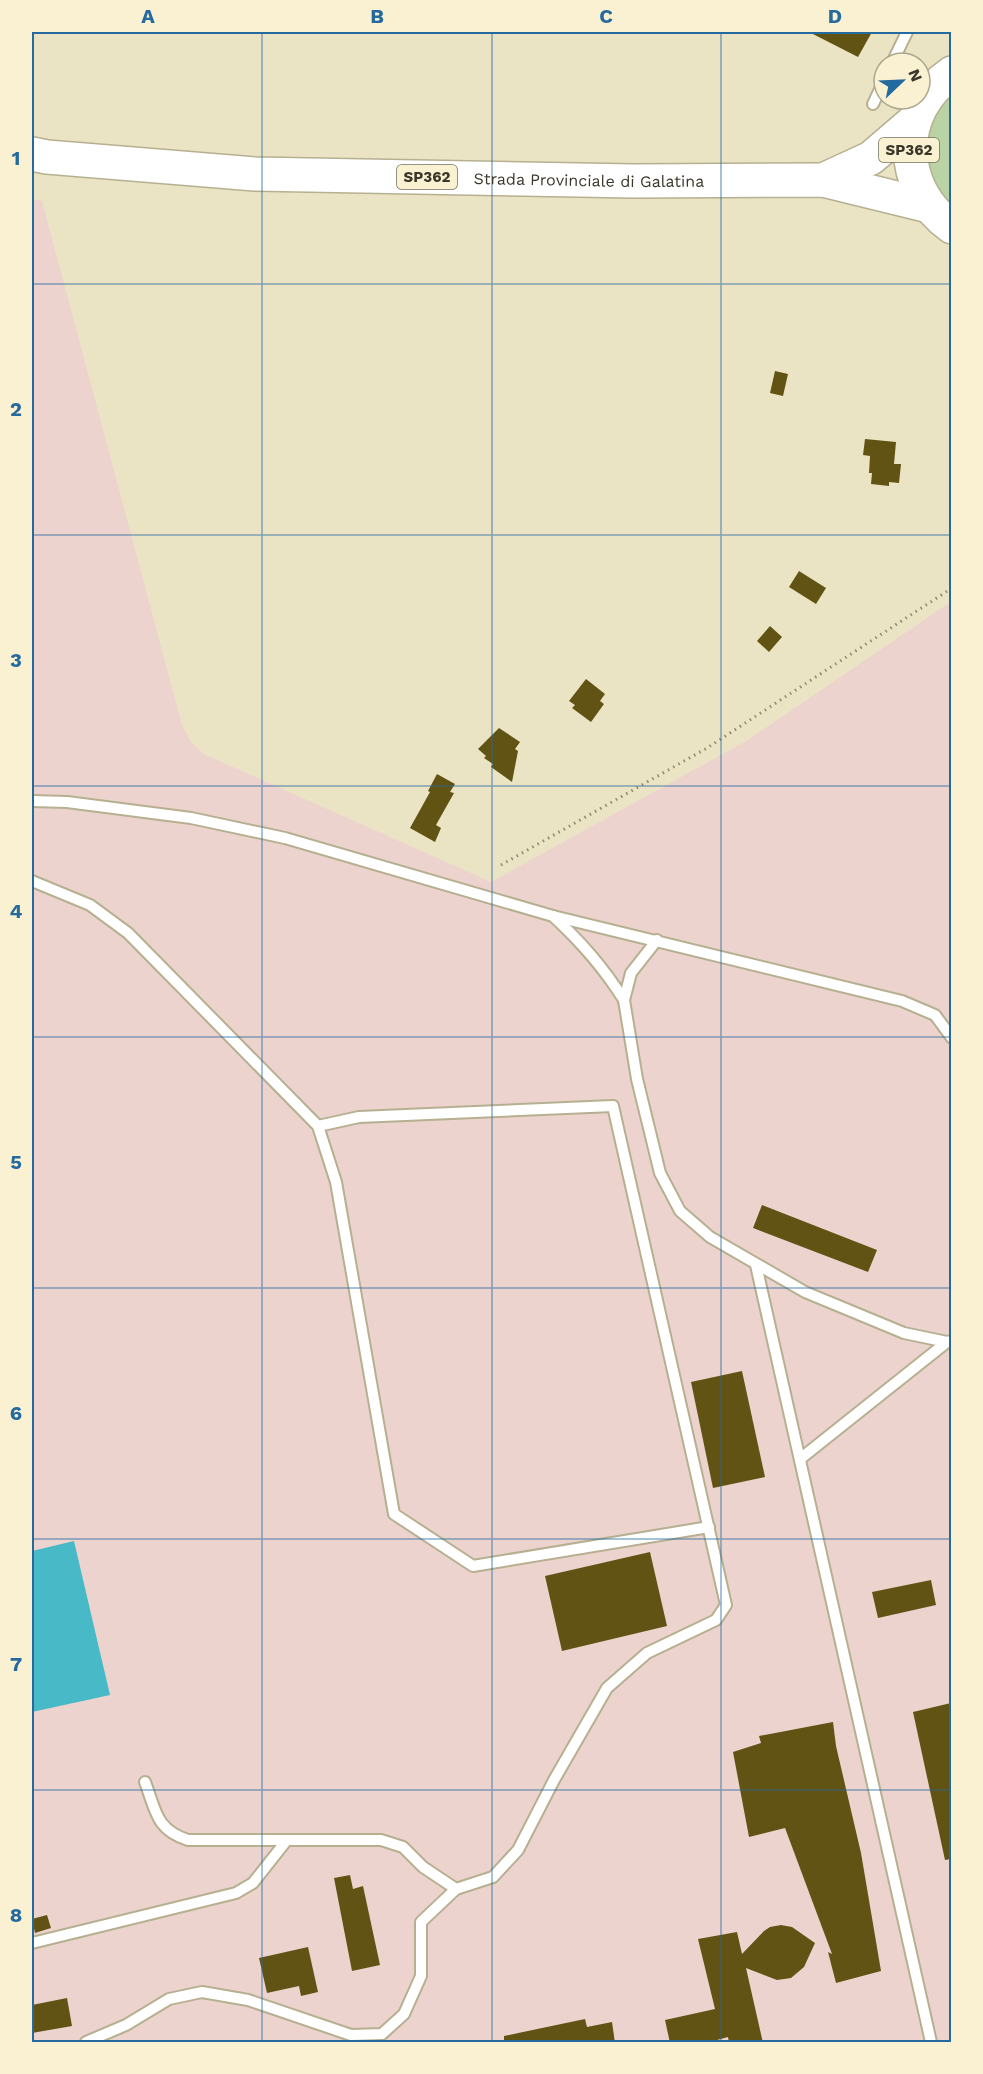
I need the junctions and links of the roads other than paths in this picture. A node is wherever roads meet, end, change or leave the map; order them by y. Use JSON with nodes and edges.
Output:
{"nodes":[{"id":1,"x":907,"y":32,"type":"edge"},
{"id":2,"x":898,"y":51,"type":"edge"},
{"id":3,"x":951,"y":73,"type":"edge"},
{"id":4,"x":913,"y":122,"type":"junction"},
{"id":5,"x":32,"y":154,"type":"edge"},
{"id":6,"x":823,"y":180,"type":"junction"},
{"id":7,"x":940,"y":217,"type":"edge"},
{"id":8,"x":32,"y":801,"type":"edge"},
{"id":9,"x":32,"y":881,"type":"edge"},
{"id":10,"x":553,"y":916,"type":"junction"},
{"id":11,"x":657,"y":940,"type":"junction"},
{"id":12,"x":624,"y":1000,"type":"junction"},
{"id":13,"x":951,"y":1038,"type":"edge"},
{"id":14,"x":318,"y":1126,"type":"junction"},
{"id":15,"x":756,"y":1265,"type":"junction"},
{"id":16,"x":949,"y":1342,"type":"edge"},
{"id":17,"x":800,"y":1459,"type":"junction"},
{"id":18,"x":710,"y":1527,"type":"junction"},
{"id":19,"x":145,"y":1782,"type":"dead end"},
{"id":20,"x":287,"y":1840,"type":"junction"},
{"id":21,"x":456,"y":1889,"type":"junction"},
{"id":22,"x":32,"y":1943,"type":"edge"},
{"id":23,"x":86,"y":2043,"type":"edge"},
{"id":24,"x":931,"y":2043,"type":"edge"}],
"edges":[{"from":1,"to":2,"type":"lane"},
{"from":3,"to":4,"type":"main road","name":"Strada Provinciale di Galatina","number":"SP362"},
{"from":4,"to":6,"type":"main road","name":"Strada Provinciale di Galatina","number":"SP362"},
{"from":4,"to":7,"type":"main road","name":"Strada Provinciale di Galatina","number":"SP362"},
{"from":5,"to":6,"type":"main road","name":"Strada Provinciale di Galatina","number":"SP362"},
{"from":6,"to":7,"type":"main road","name":"Strada Provinciale di Galatina","number":"SP362"},
{"from":8,"to":10,"type":"lane"},
{"from":9,"to":14,"type":"lane"},
{"from":10,"to":11,"type":"lane"},
{"from":10,"to":12,"type":"lane"},
{"from":11,"to":12,"type":"lane"},
{"from":11,"to":13,"type":"lane"},
{"from":12,"to":15,"type":"lane"},
{"from":14,"to":18,"type":"lane"},
{"from":14,"to":18,"type":"lane"},
{"from":15,"to":16,"type":"lane"},
{"from":15,"to":17,"type":"lane"},
{"from":16,"to":17,"type":"lane"},
{"from":17,"to":24,"type":"lane"},
{"from":18,"to":21,"type":"lane"},
{"from":19,"to":20,"type":"lane"},
{"from":20,"to":21,"type":"lane"},
{"from":20,"to":22,"type":"lane"},
{"from":21,"to":23,"type":"lane"}]}
